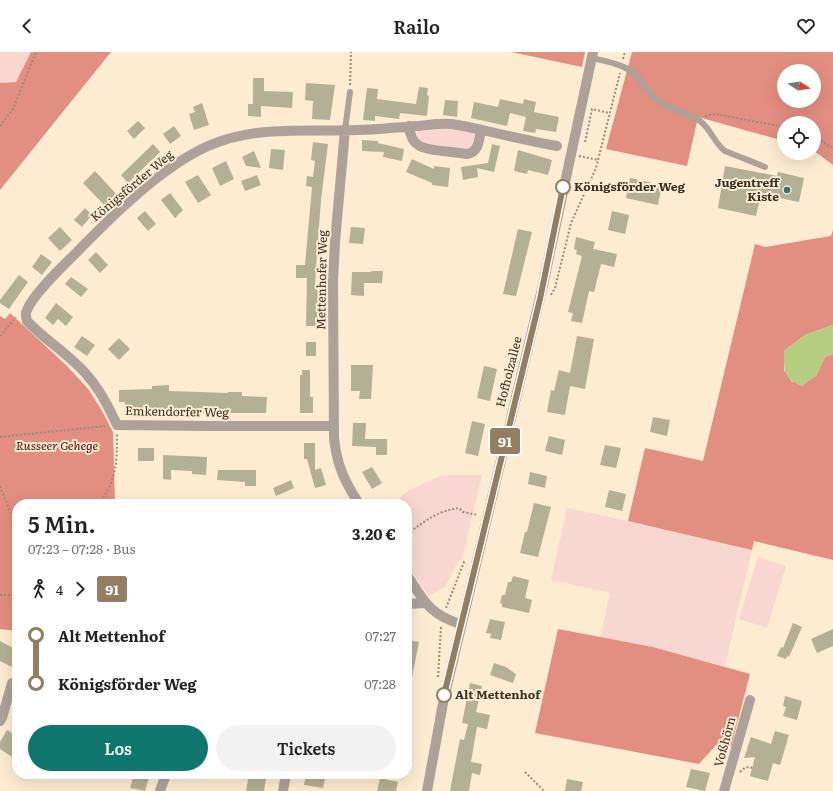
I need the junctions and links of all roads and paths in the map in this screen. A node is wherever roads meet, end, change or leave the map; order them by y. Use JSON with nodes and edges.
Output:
{"nodes":[{"id":1,"x":36,"y":52,"type":"edge"},
{"id":2,"x":351,"y":52,"type":"edge"},
{"id":3,"x":625,"y":52,"type":"edge"},
{"id":4,"x":593,"y":55,"type":"edge"},
{"id":5,"x":622,"y":65,"type":"junction"},
{"id":6,"x":350,"y":92,"type":"joint"},
{"id":7,"x":609,"y":113,"type":"junction"},
{"id":8,"x":699,"y":121,"type":"junction"},
{"id":9,"x":777,"y":125,"type":"edge"},
{"id":10,"x":0,"y":126,"type":"edge"},
{"id":11,"x":409,"y":126,"type":"junction"},
{"id":12,"x":345,"y":130,"type":"junction"},
{"id":13,"x":481,"y":130,"type":"junction"},
{"id":14,"x":821,"y":140,"type":"edge"},
{"id":15,"x":584,"y":145,"type":"dead end"},
{"id":16,"x":557,"y":146,"type":"dead end"},
{"id":17,"x":833,"y":148,"type":"edge"},
{"id":18,"x":582,"y":150,"type":"dead end"},
{"id":19,"x":575,"y":154,"type":"junction"},
{"id":20,"x":598,"y":160,"type":"junction"},
{"id":21,"x":765,"y":167,"type":"dead end"},
{"id":22,"x":550,"y":297,"type":"dead end"},
{"id":23,"x":25,"y":315,"type":"junction"},
{"id":24,"x":0,"y":336,"type":"edge"},
{"id":25,"x":118,"y":424,"type":"junction"},
{"id":26,"x":333,"y":426,"type":"junction"},
{"id":27,"x":0,"y":437,"type":"edge"},
{"id":28,"x":0,"y":486,"type":"edge"},
{"id":29,"x":101,"y":499,"type":"edge"},
{"id":30,"x":356,"y":499,"type":"edge"},
{"id":31,"x":473,"y":514,"type":"dead end"},
{"id":32,"x":12,"y":516,"type":"edge"},
{"id":33,"x":412,"y":530,"type":"edge"},
{"id":34,"x":412,"y":582,"type":"edge"},
{"id":35,"x":0,"y":595,"type":"edge"},
{"id":36,"x":12,"y":595,"type":"edge"},
{"id":37,"x":426,"y":603,"type":"junction"},
{"id":38,"x":412,"y":604,"type":"edge"},
{"id":39,"x":460,"y":624,"type":"junction"},
{"id":40,"x":12,"y":683,"type":"dead end"},
{"id":41,"x":750,"y":700,"type":"dead end"},
{"id":42,"x":0,"y":721,"type":"edge"},
{"id":43,"x":526,"y":772,"type":"dead end"},
{"id":44,"x":164,"y":779,"type":"edge"},
{"id":45,"x":285,"y":779,"type":"edge"},
{"id":46,"x":160,"y":791,"type":"edge"},
{"id":47,"x":283,"y":791,"type":"edge"},
{"id":48,"x":427,"y":791,"type":"edge"},
{"id":49,"x":544,"y":791,"type":"edge"},
{"id":50,"x":724,"y":791,"type":"edge"}],
"edges":[{"from":1,"to":10,"type":"path"},
{"from":2,"to":6,"type":"path"},
{"from":3,"to":5,"type":"path"},
{"from":4,"to":5,"type":"lane"},
{"from":4,"to":19,"type":"street","name":"Hofholzallee"},
{"from":5,"to":7,"type":"path"},
{"from":5,"to":8,"type":"lane"},
{"from":6,"to":12,"type":"lane","name":"Mettenhofer Weg"},
{"from":7,"to":15,"type":"path"},
{"from":7,"to":20,"type":"path"},
{"from":8,"to":9,"type":"path"},
{"from":8,"to":21,"type":"lane"},
{"from":11,"to":12,"type":"street","name":"Königsförder Weg"},
{"from":11,"to":13,"type":"street","name":"Königsförder Weg"},
{"from":11,"to":13,"type":"street"},
{"from":12,"to":23,"type":"street","name":"Königsförder Weg"},
{"from":12,"to":26,"type":"street","name":"Mettenhofer Weg"},
{"from":13,"to":16,"type":"street","name":"Königsförder Weg"},
{"from":14,"to":17,"type":"path"},
{"from":18,"to":19,"type":"path"},
{"from":19,"to":20,"type":"path"},
{"from":19,"to":39,"type":"street","name":"Hofholzallee"},
{"from":20,"to":22,"type":"path"},
{"from":23,"to":24,"type":"path"},
{"from":23,"to":25,"type":"street","name":"Emkendorfer Weg"},
{"from":25,"to":26,"type":"street","name":"Emkendorfer Weg"},
{"from":25,"to":27,"type":"path"},
{"from":25,"to":29,"type":"path"},
{"from":26,"to":30,"type":"street","name":"Mettenhofer Weg"},
{"from":28,"to":32,"type":"path"},
{"from":31,"to":33,"type":"path"},
{"from":34,"to":37,"type":"street"},
{"from":35,"to":36,"type":"path"},
{"from":37,"to":38,"type":"street"},
{"from":37,"to":39,"type":"street"},
{"from":39,"to":48,"type":"street","name":"Hofholzallee"},
{"from":40,"to":42,"type":"street"},
{"from":41,"to":50,"type":"street","name":"Voßhörn"},
{"from":43,"to":49,"type":"path"},
{"from":44,"to":46,"type":"street"},
{"from":45,"to":47,"type":"street"}]}
